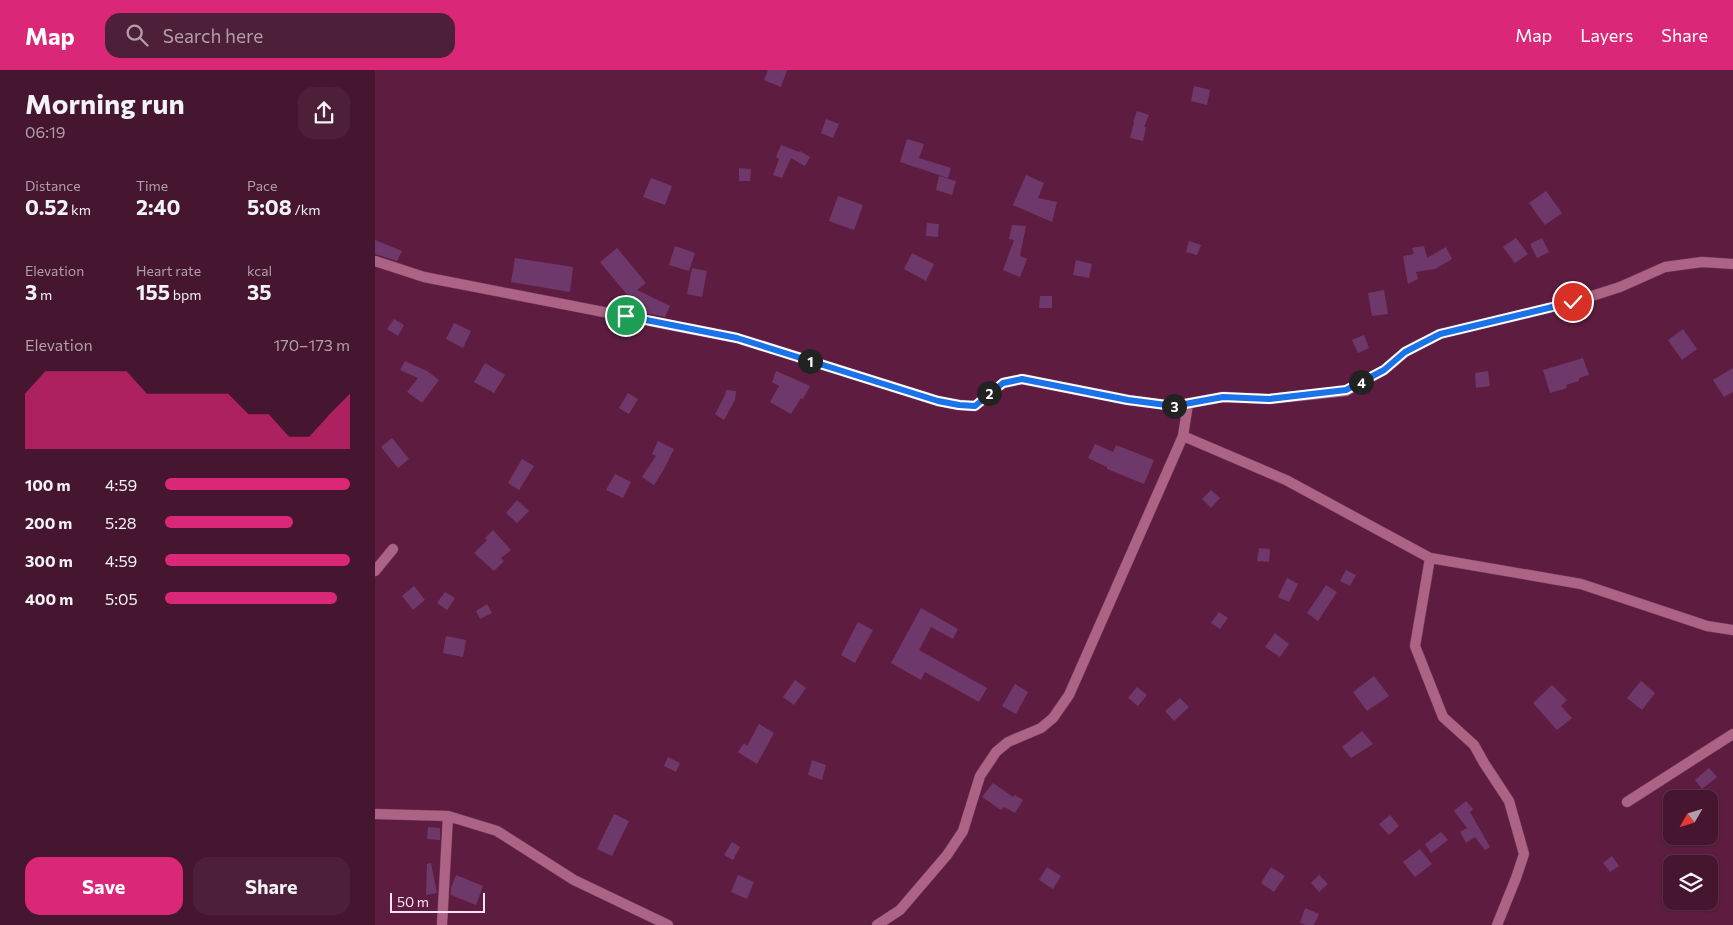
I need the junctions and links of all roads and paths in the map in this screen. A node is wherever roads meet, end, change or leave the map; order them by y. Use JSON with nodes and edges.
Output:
{"nodes":[{"id":1,"x":375,"y":261,"type":"edge"},
{"id":2,"x":1733,"y":264,"type":"edge"},
{"id":3,"x":1188,"y":404,"type":"junction"},
{"id":4,"x":1183,"y":436,"type":"junction"},
{"id":5,"x":393,"y":549,"type":"dead end"},
{"id":6,"x":1430,"y":558,"type":"junction"},
{"id":7,"x":375,"y":571,"type":"edge"},
{"id":8,"x":1733,"y":630,"type":"edge"},
{"id":9,"x":1733,"y":734,"type":"edge"},
{"id":10,"x":1627,"y":802,"type":"dead end"},
{"id":11,"x":375,"y":814,"type":"edge"},
{"id":12,"x":448,"y":816,"type":"junction"},
{"id":13,"x":442,"y":925,"type":"edge"},
{"id":14,"x":669,"y":925,"type":"edge"},
{"id":15,"x":877,"y":925,"type":"edge"},
{"id":16,"x":1497,"y":925,"type":"edge"}],
"edges":[{"from":1,"to":3,"type":"street"},
{"from":2,"to":3,"type":"street"},
{"from":3,"to":4,"type":"street"},
{"from":4,"to":6,"type":"street"},
{"from":4,"to":15,"type":"street"},
{"from":5,"to":7,"type":"street"},
{"from":6,"to":8,"type":"street"},
{"from":6,"to":16,"type":"street"},
{"from":9,"to":10,"type":"street"},
{"from":11,"to":12,"type":"street"},
{"from":12,"to":13,"type":"street"},
{"from":12,"to":14,"type":"street"}]}
